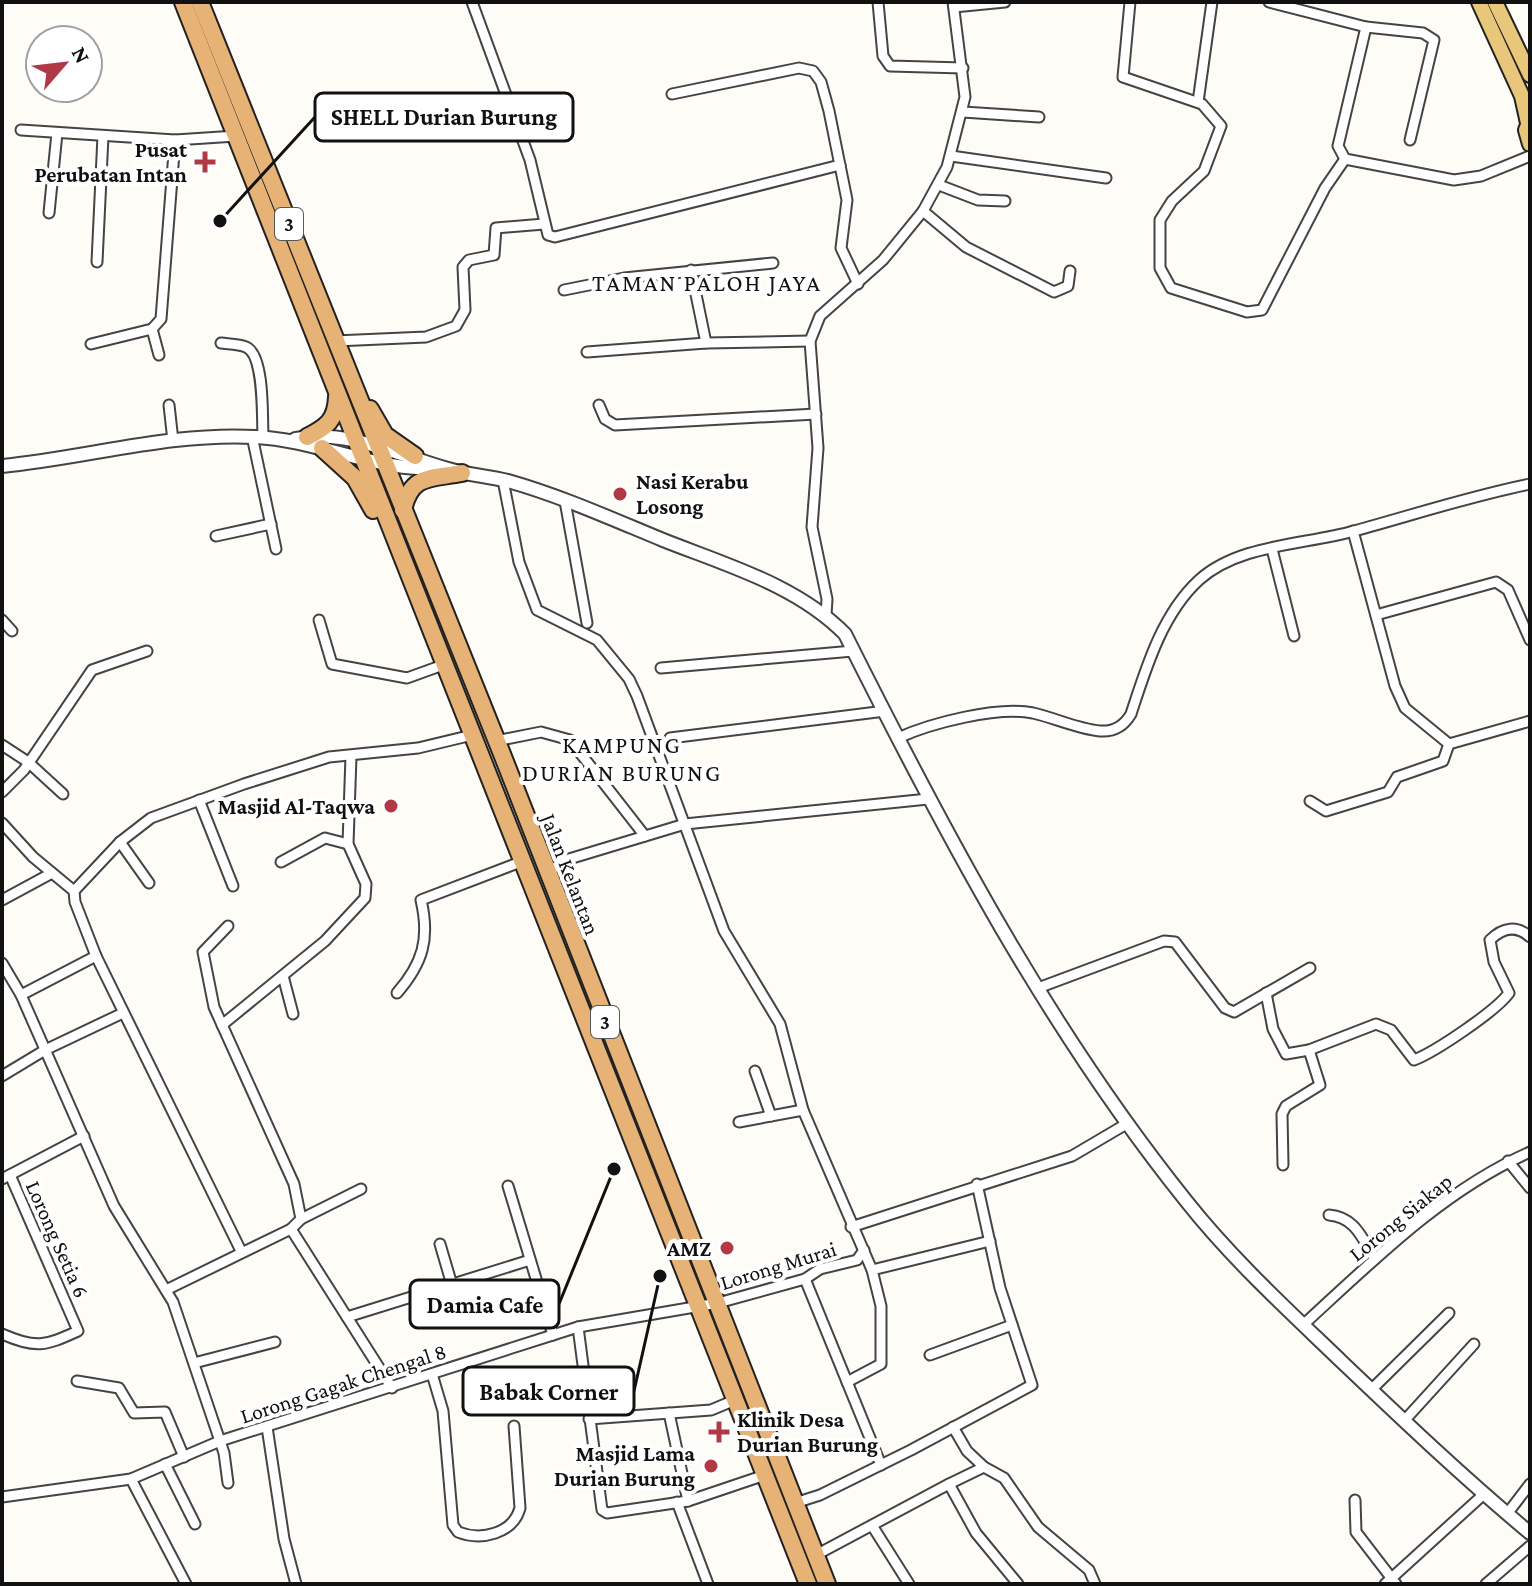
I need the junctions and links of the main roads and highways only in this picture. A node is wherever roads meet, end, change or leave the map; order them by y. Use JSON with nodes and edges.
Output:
{"nodes":[{"id":1,"x":183,"y":2,"type":"edge"},
{"id":2,"x":200,"y":2,"type":"edge"},
{"id":3,"x":1479,"y":2,"type":"edge"},
{"id":4,"x":1495,"y":2,"type":"edge"},
{"id":5,"x":1530,"y":75,"type":"edge"},
{"id":6,"x":1529,"y":129,"type":"edge"},
{"id":7,"x":345,"y":366,"type":"junction"},
{"id":8,"x":337,"y":394,"type":"junction"},
{"id":9,"x":301,"y":438,"type":"road end"},
{"id":10,"x":322,"y":448,"type":"road end"},
{"id":11,"x":369,"y":452,"type":"junction"},
{"id":12,"x":415,"y":456,"type":"road end"},
{"id":13,"x":462,"y":473,"type":"road end"},
{"id":14,"x":403,"y":510,"type":"junction"},
{"id":15,"x":403,"y":564,"type":"junction"},
{"id":16,"x":499,"y":747,"type":"junction"},
{"id":17,"x":495,"y":790,"type":"junction"},
{"id":18,"x":808,"y":1584,"type":"edge"},
{"id":19,"x":827,"y":1584,"type":"edge"}],
"edges":[{"from":1,"to":8,"type":"highway","name":"Jalan Kelantan","number":"3"},
{"from":2,"to":7,"type":"highway","name":"Jalan Kelantan","number":"3"},
{"from":3,"to":6,"type":"main road"},
{"from":4,"to":5,"type":"main road"},
{"from":7,"to":11,"type":"highway","name":"Jalan Kelantan","number":"3"},
{"from":7,"to":12,"type":"highway"},
{"from":8,"to":9,"type":"highway"},
{"from":8,"to":11,"type":"highway","name":"Jalan Kelantan","number":"3"},
{"from":10,"to":15,"type":"highway"},
{"from":11,"to":14,"type":"highway","name":"Jalan Kelantan","number":"3"},
{"from":11,"to":15,"type":"highway","name":"Jalan Kelantan","number":"3"},
{"from":13,"to":14,"type":"highway"},
{"from":14,"to":16,"type":"highway","name":"Jalan Kelantan","number":"3"},
{"from":15,"to":17,"type":"highway","name":"Jalan Kelantan","number":"3"},
{"from":16,"to":17,"type":"highway"},
{"from":16,"to":19,"type":"highway","name":"Jalan Kelantan","number":"3"},
{"from":17,"to":18,"type":"highway","name":"Jalan Kelantan","number":"3"}]}
